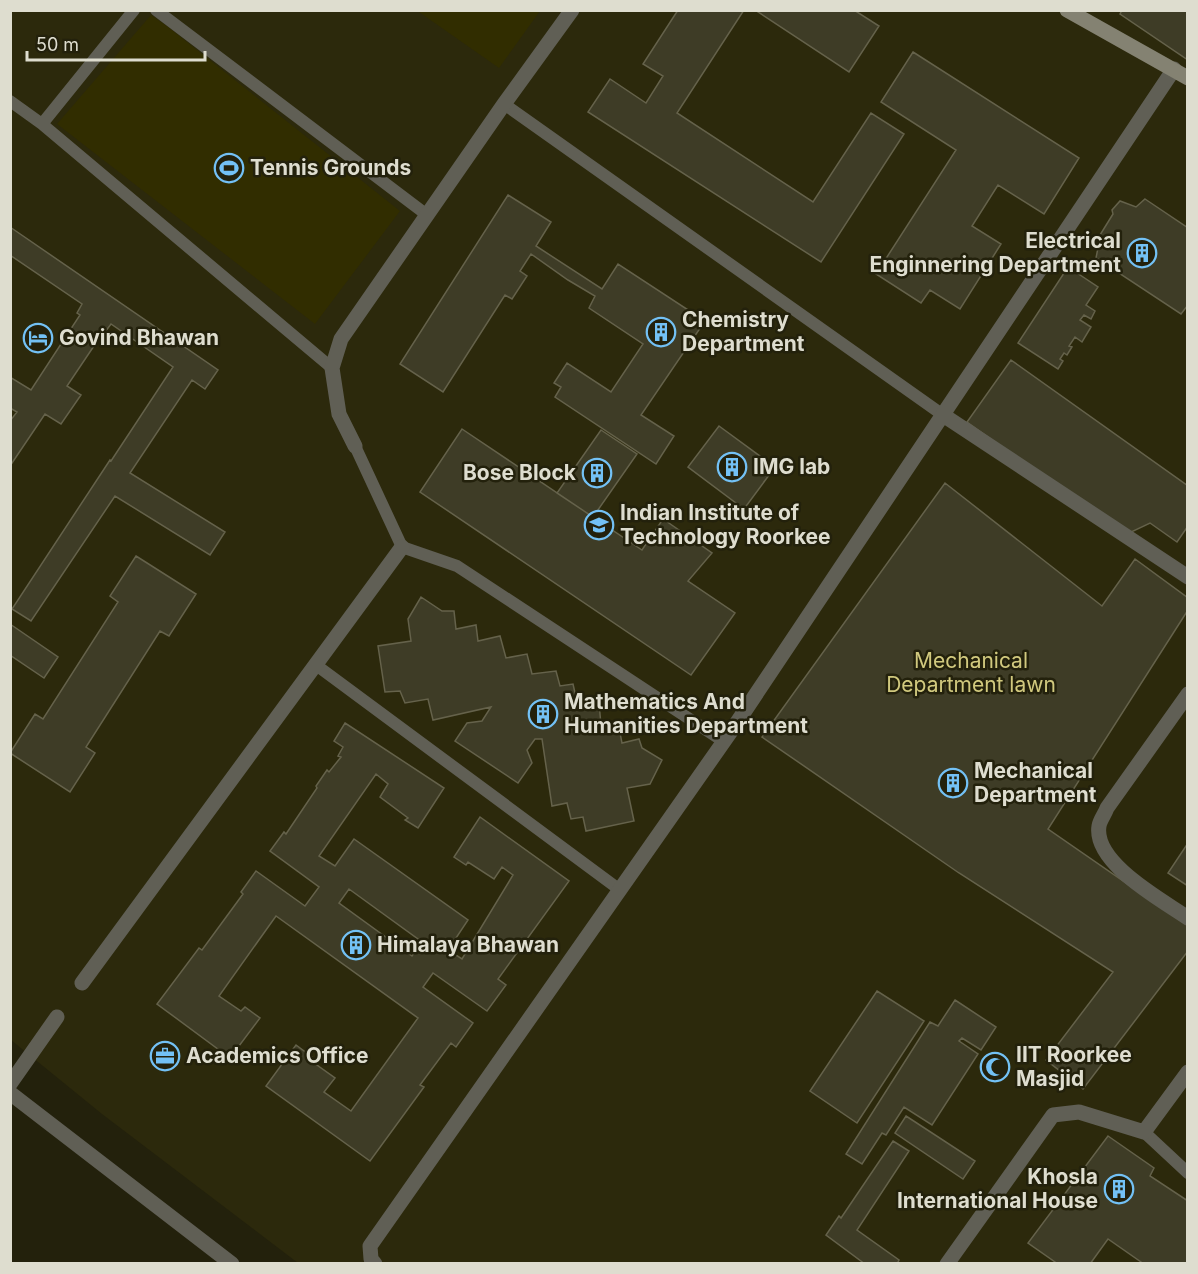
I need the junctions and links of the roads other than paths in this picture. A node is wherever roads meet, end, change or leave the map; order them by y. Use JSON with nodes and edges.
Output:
{"nodes":[{"id":1,"x":134,"y":10,"type":"edge"},
{"id":2,"x":156,"y":10,"type":"edge"},
{"id":3,"x":572,"y":10,"type":"edge"},
{"id":4,"x":1067,"y":10,"type":"edge"},
{"id":5,"x":1181,"y":74,"type":"edge"},
{"id":6,"x":10,"y":101,"type":"edge"},
{"id":7,"x":504,"y":104,"type":"junction"},
{"id":8,"x":42,"y":124,"type":"junction"},
{"id":9,"x":427,"y":215,"type":"junction"},
{"id":10,"x":332,"y":368,"type":"junction"},
{"id":11,"x":943,"y":415,"type":"junction"},
{"id":12,"x":355,"y":446,"type":"joint"},
{"id":13,"x":402,"y":547,"type":"junction"},
{"id":14,"x":1188,"y":577,"type":"edge"},
{"id":15,"x":316,"y":665,"type":"junction"},
{"id":16,"x":1188,"y":694,"type":"edge"},
{"id":17,"x":723,"y":741,"type":"junction"},
{"id":18,"x":620,"y":890,"type":"junction"},
{"id":19,"x":1188,"y":918,"type":"edge"},
{"id":20,"x":82,"y":982,"type":"dead end"},
{"id":21,"x":57,"y":1017,"type":"dead end"},
{"id":22,"x":1188,"y":1072,"type":"edge"},
{"id":23,"x":10,"y":1084,"type":"edge"},
{"id":24,"x":10,"y":1093,"type":"edge"},
{"id":25,"x":1144,"y":1132,"type":"junction"},
{"id":26,"x":1188,"y":1173,"type":"edge"},
{"id":27,"x":232,"y":1263,"type":"edge"},
{"id":28,"x":375,"y":1263,"type":"edge"},
{"id":29,"x":947,"y":1263,"type":"edge"}],
"edges":[{"from":1,"to":8,"type":"lane"},
{"from":2,"to":9,"type":"lane"},
{"from":3,"to":7,"type":"street"},
{"from":4,"to":5,"type":"street"},
{"from":5,"to":11,"type":"street"},
{"from":6,"to":8,"type":"lane"},
{"from":7,"to":9,"type":"street"},
{"from":7,"to":11,"type":"lane"},
{"from":8,"to":10,"type":"lane"},
{"from":9,"to":10,"type":"street"},
{"from":10,"to":12,"type":"street"},
{"from":11,"to":14,"type":"street"},
{"from":11,"to":17,"type":"street"},
{"from":12,"to":13,"type":"lane"},
{"from":13,"to":15,"type":"street"},
{"from":13,"to":17,"type":"lane"},
{"from":15,"to":18,"type":"lane"},
{"from":15,"to":20,"type":"street"},
{"from":16,"to":19,"type":"street"},
{"from":17,"to":18,"type":"street"},
{"from":18,"to":28,"type":"street"},
{"from":21,"to":23,"type":"street"},
{"from":22,"to":25,"type":"street"},
{"from":24,"to":27,"type":"street"},
{"from":25,"to":26,"type":"lane"},
{"from":25,"to":29,"type":"street"}]}
